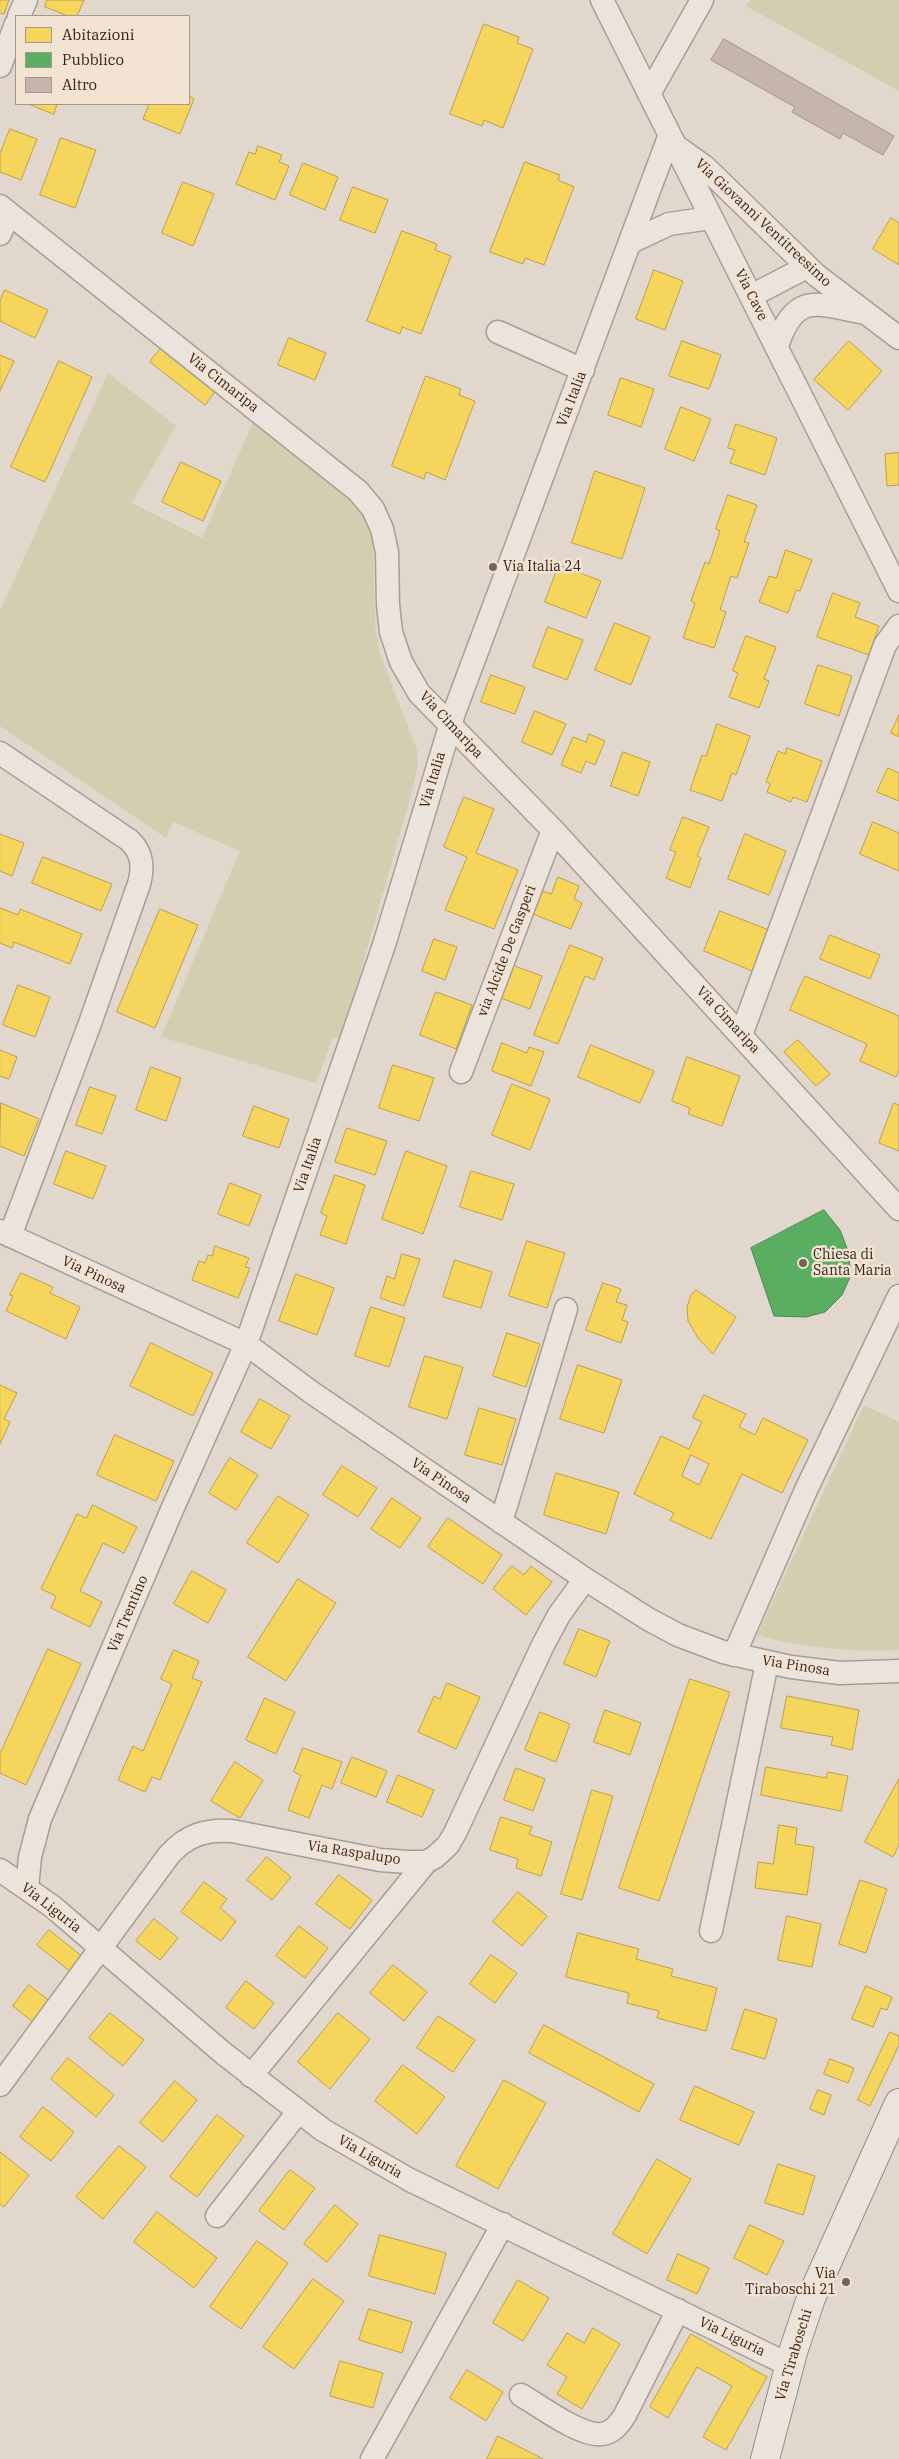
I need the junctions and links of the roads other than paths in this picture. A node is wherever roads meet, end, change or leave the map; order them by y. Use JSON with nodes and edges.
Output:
{"nodes":[{"id":1,"x":26,"y":0,"type":"edge"},
{"id":2,"x":602,"y":0,"type":"edge"},
{"id":3,"x":702,"y":0,"type":"edge"},
{"id":4,"x":19,"y":15,"type":"edge"},
{"id":5,"x":15,"y":27,"type":"edge"},
{"id":6,"x":0,"y":66,"type":"edge"},
{"id":7,"x":649,"y":94,"type":"junction"},
{"id":8,"x":672,"y":141,"type":"junction"},
{"id":9,"x":5,"y":210,"type":"edge"},
{"id":10,"x":711,"y":218,"type":"junction"},
{"id":11,"x":0,"y":234,"type":"edge"},
{"id":12,"x":631,"y":242,"type":"junction"},
{"id":13,"x":807,"y":267,"type":"junction"},
{"id":14,"x":751,"y":296,"type":"junction"},
{"id":15,"x":864,"y":313,"type":"junction"},
{"id":16,"x":498,"y":332,"type":"dead end"},
{"id":17,"x":899,"y":338,"type":"edge"},
{"id":18,"x":777,"y":346,"type":"junction"},
{"id":19,"x":583,"y":370,"type":"junction"},
{"id":20,"x":899,"y":591,"type":"edge"},
{"id":21,"x":899,"y":626,"type":"edge"},
{"id":22,"x":450,"y":726,"type":"junction"},
{"id":23,"x":0,"y":753,"type":"edge"},
{"id":24,"x":553,"y":830,"type":"junction"},
{"id":25,"x":742,"y":1035,"type":"junction"},
{"id":26,"x":462,"y":1072,"type":"dead end"},
{"id":27,"x":899,"y":1209,"type":"edge"},
{"id":28,"x":3,"y":1234,"type":"edge"},
{"id":29,"x":899,"y":1296,"type":"edge"},
{"id":30,"x":566,"y":1309,"type":"dead end"},
{"id":31,"x":246,"y":1344,"type":"junction"},
{"id":32,"x":500,"y":1522,"type":"junction"},
{"id":33,"x":584,"y":1579,"type":"junction"},
{"id":34,"x":734,"y":1655,"type":"junction"},
{"id":35,"x":768,"y":1663,"type":"junction"},
{"id":36,"x":899,"y":1671,"type":"edge"},
{"id":37,"x":426,"y":1862,"type":"junction"},
{"id":38,"x":0,"y":1870,"type":"edge"},
{"id":39,"x":27,"y":1888,"type":"junction"},
{"id":40,"x":711,"y":1931,"type":"dead end"},
{"id":41,"x":101,"y":1948,"type":"junction"},
{"id":42,"x":251,"y":2076,"type":"junction"},
{"id":43,"x":0,"y":2085,"type":"edge"},
{"id":44,"x":298,"y":2112,"type":"junction"},
{"id":45,"x":897,"y":2113,"type":"edge"},
{"id":46,"x":217,"y":2216,"type":"dead end"},
{"id":47,"x":502,"y":2224,"type":"junction"},
{"id":48,"x":678,"y":2310,"type":"junction"},
{"id":49,"x":789,"y":2365,"type":"junction"},
{"id":50,"x":521,"y":2395,"type":"dead end"},
{"id":51,"x":372,"y":2459,"type":"edge"},
{"id":52,"x":765,"y":2459,"type":"edge"}],
"edges":[{"from":1,"to":4,"type":"street"},
{"from":2,"to":7,"type":"street","name":"Via Cave"},
{"from":3,"to":7,"type":"street"},
{"from":5,"to":6,"type":"street"},
{"from":7,"to":8,"type":"street","name":"Via Cave"},
{"from":8,"to":10,"type":"street","name":"Via Cave"},
{"from":8,"to":12,"type":"street","name":"Via Italia"},
{"from":8,"to":13,"type":"street","name":"Via Giovanni Ventitreesimo"},
{"from":9,"to":11,"type":"street"},
{"from":9,"to":22,"type":"street","name":"Via Cimaripa"},
{"from":10,"to":12,"type":"street"},
{"from":10,"to":14,"type":"street","name":"Via Cave"},
{"from":12,"to":19,"type":"street","name":"Via Italia"},
{"from":13,"to":14,"type":"street"},
{"from":13,"to":15,"type":"street","name":"Via Giovanni Ventitreesimo"},
{"from":14,"to":18,"type":"street","name":"Via Cave"},
{"from":15,"to":17,"type":"street","name":"Via Giovanni Ventitreesimo"},
{"from":15,"to":18,"type":"street"},
{"from":16,"to":19,"type":"street"},
{"from":18,"to":20,"type":"street","name":"Via Cave"},
{"from":19,"to":22,"type":"street","name":"Via Italia"},
{"from":21,"to":25,"type":"street"},
{"from":22,"to":24,"type":"street","name":"Via Cimaripa"},
{"from":22,"to":31,"type":"street","name":"Via Italia"},
{"from":23,"to":28,"type":"street"},
{"from":24,"to":25,"type":"street","name":"Via Cimaripa"},
{"from":24,"to":26,"type":"street","name":"via Alcide De Gasperi"},
{"from":25,"to":27,"type":"street","name":"Via Cimaripa"},
{"from":28,"to":31,"type":"street","name":"Via Pinosa"},
{"from":29,"to":34,"type":"street"},
{"from":30,"to":32,"type":"street"},
{"from":31,"to":32,"type":"street","name":"Via Pinosa"},
{"from":31,"to":39,"type":"street","name":"Via Trentino"},
{"from":32,"to":33,"type":"street","name":"Via Pinosa"},
{"from":33,"to":34,"type":"street","name":"Via Pinosa"},
{"from":33,"to":37,"type":"street"},
{"from":34,"to":35,"type":"street","name":"Via Pinosa"},
{"from":35,"to":36,"type":"street","name":"Via Pinosa"},
{"from":35,"to":40,"type":"street"},
{"from":37,"to":41,"type":"street","name":"Via Raspalupo"},
{"from":37,"to":42,"type":"street"},
{"from":38,"to":39,"type":"street","name":"Via Liguria"},
{"from":39,"to":41,"type":"street","name":"Via Liguria"},
{"from":41,"to":42,"type":"street","name":"Via Liguria"},
{"from":41,"to":43,"type":"street","name":"Via Raspalupo"},
{"from":42,"to":44,"type":"street","name":"Via Liguria"},
{"from":44,"to":46,"type":"street"},
{"from":44,"to":47,"type":"street","name":"Via Liguria"},
{"from":45,"to":49,"type":"street","name":"Via Tiraboschi"},
{"from":47,"to":48,"type":"street","name":"Via Liguria"},
{"from":47,"to":51,"type":"street"},
{"from":48,"to":49,"type":"street","name":"Via Liguria"},
{"from":48,"to":50,"type":"street"},
{"from":49,"to":52,"type":"street","name":"Via Tiraboschi"}]}
